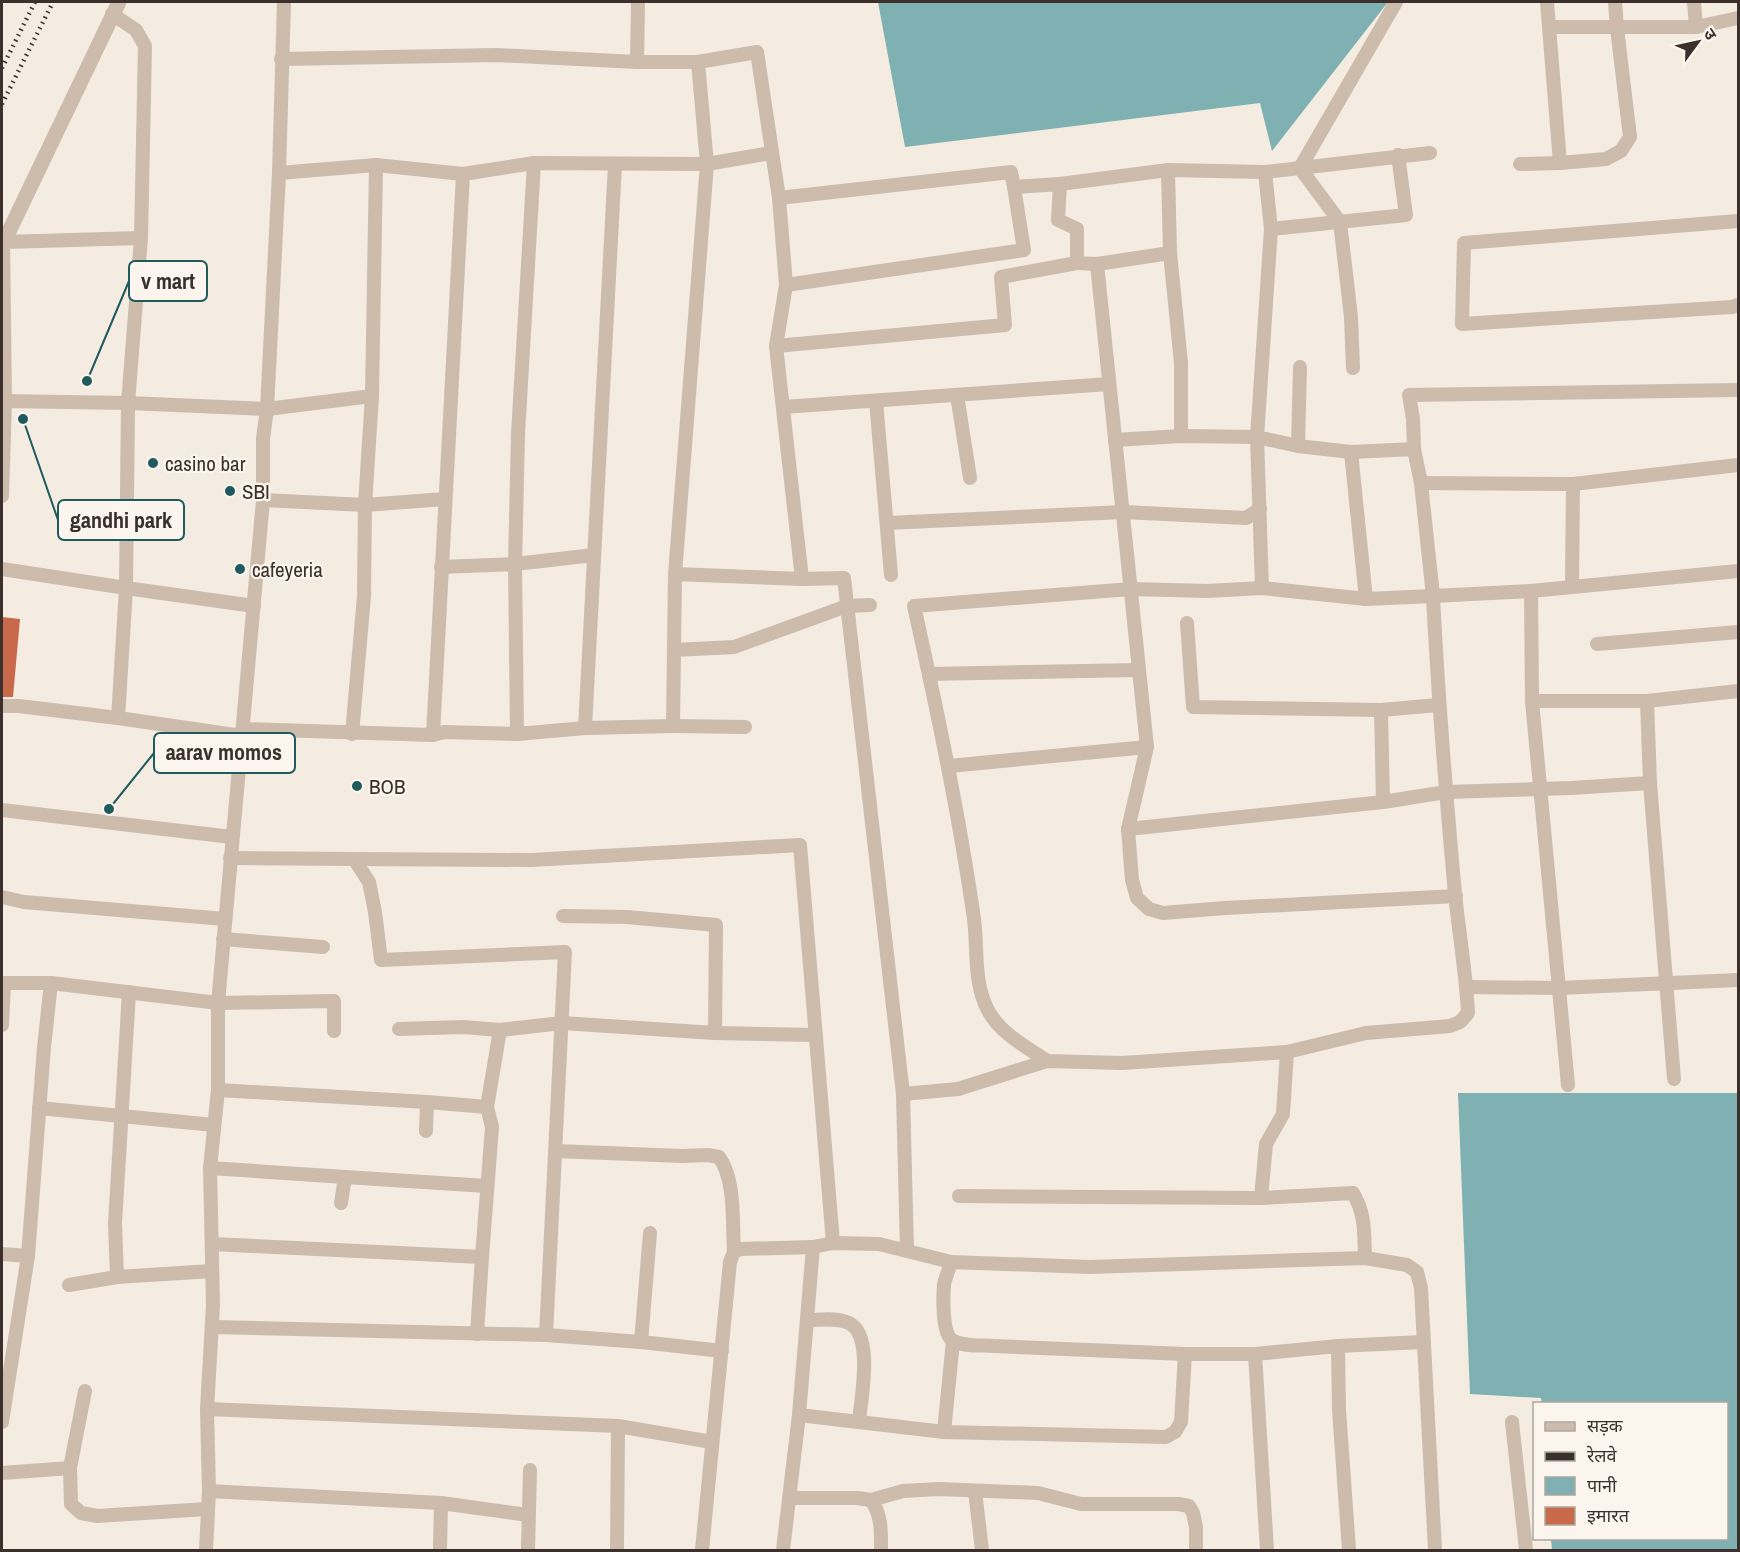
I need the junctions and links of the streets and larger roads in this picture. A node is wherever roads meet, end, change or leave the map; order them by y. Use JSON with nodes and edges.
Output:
{"nodes":[{"id":1,"x":284,"y":2,"type":"edge"},
{"id":2,"x":638,"y":2,"type":"edge"},
{"id":3,"x":1396,"y":2,"type":"edge"},
{"id":4,"x":1547,"y":2,"type":"edge"},
{"id":5,"x":1616,"y":2,"type":"edge"},
{"id":6,"x":1694,"y":2,"type":"edge"},
{"id":7,"x":116,"y":8,"type":"edge"},
{"id":8,"x":1738,"y":18,"type":"edge"},
{"id":9,"x":1550,"y":27,"type":"junction"},
{"id":10,"x":1696,"y":27,"type":"junction"},
{"id":11,"x":1617,"y":28,"type":"junction"},
{"id":12,"x":281,"y":59,"type":"junction"},
{"id":13,"x":637,"y":62,"type":"junction"},
{"id":14,"x":698,"y":62,"type":"junction"},
{"id":15,"x":771,"y":153,"type":"junction"},
{"id":16,"x":1430,"y":153,"type":"dead end"},
{"id":17,"x":1398,"y":155,"type":"junction"},
{"id":18,"x":1560,"y":163,"type":"junction"},
{"id":19,"x":534,"y":164,"type":"junction"},
{"id":20,"x":615,"y":164,"type":"junction"},
{"id":21,"x":707,"y":164,"type":"junction"},
{"id":22,"x":1520,"y":164,"type":"dead end"},
{"id":23,"x":376,"y":165,"type":"junction"},
{"id":24,"x":1300,"y":168,"type":"junction"},
{"id":25,"x":1168,"y":170,"type":"junction"},
{"id":26,"x":1265,"y":172,"type":"junction"},
{"id":27,"x":279,"y":173,"type":"junction"},
{"id":28,"x":463,"y":174,"type":"junction"},
{"id":29,"x":1060,"y":184,"type":"junction"},
{"id":30,"x":1014,"y":187,"type":"junction"},
{"id":31,"x":779,"y":198,"type":"junction"},
{"id":32,"x":1738,"y":221,"type":"edge"},
{"id":33,"x":1340,"y":222,"type":"junction"},
{"id":34,"x":1271,"y":229,"type":"junction"},
{"id":35,"x":141,"y":238,"type":"junction"},
{"id":36,"x":2,"y":244,"type":"edge"},
{"id":37,"x":1170,"y":253,"type":"junction"},
{"id":38,"x":1077,"y":263,"type":"junction"},
{"id":39,"x":1097,"y":264,"type":"junction"},
{"id":40,"x":786,"y":285,"type":"junction"},
{"id":41,"x":1738,"y":305,"type":"edge"},
{"id":42,"x":776,"y":346,"type":"junction"},
{"id":43,"x":1300,"y":367,"type":"dead end"},
{"id":44,"x":1353,"y":369,"type":"dead end"},
{"id":45,"x":1109,"y":384,"type":"junction"},
{"id":46,"x":1738,"y":390,"type":"edge"},
{"id":47,"x":957,"y":395,"type":"junction"},
{"id":48,"x":372,"y":396,"type":"junction"},
{"id":49,"x":3,"y":401,"type":"edge"},
{"id":50,"x":876,"y":401,"type":"junction"},
{"id":51,"x":128,"y":403,"type":"junction"},
{"id":52,"x":783,"y":407,"type":"junction"},
{"id":53,"x":267,"y":409,"type":"junction"},
{"id":54,"x":1181,"y":436,"type":"junction"},
{"id":55,"x":1257,"y":437,"type":"junction"},
{"id":56,"x":1115,"y":440,"type":"junction"},
{"id":57,"x":1298,"y":446,"type":"junction"},
{"id":58,"x":1414,"y":450,"type":"junction"},
{"id":59,"x":1351,"y":452,"type":"junction"},
{"id":60,"x":1738,"y":465,"type":"edge"},
{"id":61,"x":970,"y":478,"type":"dead end"},
{"id":62,"x":1421,"y":483,"type":"junction"},
{"id":63,"x":1573,"y":484,"type":"junction"},
{"id":64,"x":2,"y":496,"type":"edge"},
{"id":65,"x":445,"y":499,"type":"junction"},
{"id":66,"x":263,"y":500,"type":"junction"},
{"id":67,"x":364,"y":506,"type":"junction"},
{"id":68,"x":1260,"y":509,"type":"junction"},
{"id":69,"x":1123,"y":512,"type":"junction"},
{"id":70,"x":886,"y":523,"type":"junction"},
{"id":71,"x":594,"y":555,"type":"junction"},
{"id":72,"x":515,"y":564,"type":"junction"},
{"id":73,"x":441,"y":567,"type":"junction"},
{"id":74,"x":2,"y":569,"type":"edge"},
{"id":75,"x":1738,"y":571,"type":"edge"},
{"id":76,"x":675,"y":574,"type":"junction"},
{"id":77,"x":891,"y":575,"type":"dead end"},
{"id":78,"x":802,"y":579,"type":"junction"},
{"id":79,"x":1572,"y":586,"type":"junction"},
{"id":80,"x":126,"y":588,"type":"junction"},
{"id":81,"x":1262,"y":588,"type":"junction"},
{"id":82,"x":1131,"y":589,"type":"junction"},
{"id":83,"x":1531,"y":591,"type":"junction"},
{"id":84,"x":1433,"y":596,"type":"junction"},
{"id":85,"x":1366,"y":599,"type":"junction"},
{"id":86,"x":870,"y":605,"type":"dead end"},
{"id":87,"x":254,"y":606,"type":"junction"},
{"id":88,"x":847,"y":606,"type":"junction"},
{"id":89,"x":1188,"y":623,"type":"dead end"},
{"id":90,"x":1738,"y":632,"type":"edge"},
{"id":91,"x":1597,"y":644,"type":"dead end"},
{"id":92,"x":674,"y":650,"type":"junction"},
{"id":93,"x":1140,"y":670,"type":"junction"},
{"id":94,"x":929,"y":674,"type":"junction"},
{"id":95,"x":1738,"y":691,"type":"edge"},
{"id":96,"x":1532,"y":701,"type":"junction"},
{"id":97,"x":1647,"y":701,"type":"junction"},
{"id":98,"x":1438,"y":705,"type":"junction"},
{"id":99,"x":2,"y":706,"type":"edge"},
{"id":100,"x":1381,"y":710,"type":"junction"},
{"id":101,"x":118,"y":717,"type":"junction"},
{"id":102,"x":673,"y":726,"type":"junction"},
{"id":103,"x":745,"y":727,"type":"dead end"},
{"id":104,"x":585,"y":728,"type":"junction"},
{"id":105,"x":243,"y":732,"type":"junction"},
{"id":106,"x":352,"y":734,"type":"junction"},
{"id":107,"x":517,"y":734,"type":"junction"},
{"id":108,"x":433,"y":735,"type":"junction"},
{"id":109,"x":1148,"y":747,"type":"junction"},
{"id":110,"x":949,"y":766,"type":"junction"},
{"id":111,"x":1650,"y":783,"type":"junction"},
{"id":112,"x":1542,"y":788,"type":"junction"},
{"id":113,"x":1446,"y":792,"type":"junction"},
{"id":114,"x":1383,"y":802,"type":"junction"},
{"id":115,"x":2,"y":810,"type":"edge"},
{"id":116,"x":1128,"y":829,"type":"junction"},
{"id":117,"x":232,"y":837,"type":"junction"},
{"id":118,"x":230,"y":858,"type":"junction"},
{"id":119,"x":354,"y":859,"type":"junction"},
{"id":120,"x":1456,"y":896,"type":"junction"},
{"id":121,"x":2,"y":897,"type":"edge"},
{"id":122,"x":563,"y":916,"type":"dead end"},
{"id":123,"x":225,"y":919,"type":"junction"},
{"id":124,"x":224,"y":939,"type":"junction"},
{"id":125,"x":323,"y":946,"type":"dead end"},
{"id":126,"x":1738,"y":980,"type":"edge"},
{"id":127,"x":51,"y":982,"type":"junction"},
{"id":128,"x":3,"y":983,"type":"edge"},
{"id":129,"x":1667,"y":983,"type":"junction"},
{"id":130,"x":1466,"y":987,"type":"junction"},
{"id":131,"x":1559,"y":988,"type":"junction"},
{"id":132,"x":129,"y":992,"type":"junction"},
{"id":133,"x":218,"y":1003,"type":"junction"},
{"id":134,"x":562,"y":1023,"type":"junction"},
{"id":135,"x":2,"y":1025,"type":"edge"},
{"id":136,"x":399,"y":1029,"type":"dead end"},
{"id":137,"x":501,"y":1030,"type":"junction"},
{"id":138,"x":334,"y":1031,"type":"dead end"},
{"id":139,"x":715,"y":1033,"type":"junction"},
{"id":140,"x":816,"y":1035,"type":"junction"},
{"id":141,"x":1287,"y":1052,"type":"junction"},
{"id":142,"x":1047,"y":1061,"type":"junction"},
{"id":143,"x":1674,"y":1079,"type":"dead end"},
{"id":144,"x":1568,"y":1085,"type":"dead end"},
{"id":145,"x":218,"y":1090,"type":"junction"},
{"id":146,"x":903,"y":1094,"type":"junction"},
{"id":147,"x":427,"y":1102,"type":"junction"},
{"id":148,"x":487,"y":1107,"type":"junction"},
{"id":149,"x":39,"y":1108,"type":"junction"},
{"id":150,"x":121,"y":1117,"type":"junction"},
{"id":151,"x":214,"y":1125,"type":"junction"},
{"id":152,"x":426,"y":1131,"type":"dead end"},
{"id":153,"x":555,"y":1151,"type":"junction"},
{"id":154,"x":210,"y":1168,"type":"junction"},
{"id":155,"x":345,"y":1177,"type":"junction"},
{"id":156,"x":488,"y":1186,"type":"junction"},
{"id":157,"x":959,"y":1196,"type":"dead end"},
{"id":158,"x":1261,"y":1198,"type":"junction"},
{"id":159,"x":341,"y":1203,"type":"dead end"},
{"id":160,"x":650,"y":1233,"type":"dead end"},
{"id":161,"x":833,"y":1243,"type":"junction"},
{"id":162,"x":212,"y":1244,"type":"junction"},
{"id":163,"x":813,"y":1247,"type":"junction"},
{"id":164,"x":907,"y":1250,"type":"junction"},
{"id":165,"x":734,"y":1252,"type":"junction"},
{"id":166,"x":2,"y":1254,"type":"edge"},
{"id":167,"x":28,"y":1256,"type":"junction"},
{"id":168,"x":482,"y":1257,"type":"junction"},
{"id":169,"x":1365,"y":1258,"type":"junction"},
{"id":170,"x":951,"y":1262,"type":"junction"},
{"id":171,"x":212,"y":1271,"type":"junction"},
{"id":172,"x":117,"y":1277,"type":"junction"},
{"id":173,"x":69,"y":1285,"type":"dead end"},
{"id":174,"x":807,"y":1320,"type":"junction"},
{"id":175,"x":212,"y":1327,"type":"junction"},
{"id":176,"x":477,"y":1334,"type":"junction"},
{"id":177,"x":546,"y":1335,"type":"junction"},
{"id":178,"x":952,"y":1341,"type":"junction"},
{"id":179,"x":641,"y":1342,"type":"junction"},
{"id":180,"x":1423,"y":1342,"type":"junction"},
{"id":181,"x":1338,"y":1346,"type":"junction"},
{"id":182,"x":723,"y":1351,"type":"junction"},
{"id":183,"x":1185,"y":1354,"type":"junction"},
{"id":184,"x":1256,"y":1354,"type":"junction"},
{"id":185,"x":85,"y":1391,"type":"dead end"},
{"id":186,"x":207,"y":1409,"type":"junction"},
{"id":187,"x":799,"y":1414,"type":"junction"},
{"id":188,"x":859,"y":1421,"type":"junction"},
{"id":189,"x":2,"y":1422,"type":"edge"},
{"id":190,"x":1512,"y":1422,"type":"dead end"},
{"id":191,"x":618,"y":1426,"type":"junction"},
{"id":192,"x":944,"y":1432,"type":"junction"},
{"id":193,"x":712,"y":1442,"type":"junction"},
{"id":194,"x":70,"y":1468,"type":"junction"},
{"id":195,"x":530,"y":1470,"type":"dead end"},
{"id":196,"x":2,"y":1473,"type":"edge"},
{"id":197,"x":209,"y":1491,"type":"junction"},
{"id":198,"x":975,"y":1491,"type":"junction"},
{"id":199,"x":789,"y":1498,"type":"junction"},
{"id":200,"x":871,"y":1500,"type":"junction"},
{"id":201,"x":441,"y":1503,"type":"junction"},
{"id":202,"x":207,"y":1509,"type":"junction"},
{"id":203,"x":528,"y":1515,"type":"junction"},
{"id":204,"x":206,"y":1551,"type":"edge"},
{"id":205,"x":440,"y":1551,"type":"edge"},
{"id":206,"x":528,"y":1551,"type":"edge"},
{"id":207,"x":617,"y":1551,"type":"edge"},
{"id":208,"x":702,"y":1551,"type":"edge"},
{"id":209,"x":783,"y":1551,"type":"edge"},
{"id":210,"x":881,"y":1551,"type":"edge"},
{"id":211,"x":982,"y":1551,"type":"edge"},
{"id":212,"x":1196,"y":1551,"type":"edge"},
{"id":213,"x":1266,"y":1551,"type":"edge"},
{"id":214,"x":1349,"y":1551,"type":"edge"},
{"id":215,"x":1435,"y":1551,"type":"edge"},
{"id":216,"x":1526,"y":1551,"type":"edge"}],
"edges":[{"from":1,"to":12,"type":"street"},
{"from":2,"to":13,"type":"street"},
{"from":3,"to":24,"type":"street"},
{"from":4,"to":9,"type":"street"},
{"from":5,"to":11,"type":"street"},
{"from":6,"to":10,"type":"street"},
{"from":7,"to":35,"type":"street"},
{"from":7,"to":36,"type":"street"},
{"from":8,"to":10,"type":"street"},
{"from":9,"to":11,"type":"street"},
{"from":9,"to":18,"type":"street"},
{"from":10,"to":11,"type":"street"},
{"from":11,"to":18,"type":"street"},
{"from":12,"to":13,"type":"street"},
{"from":12,"to":27,"type":"street"},
{"from":13,"to":14,"type":"street"},
{"from":14,"to":15,"type":"street"},
{"from":14,"to":21,"type":"street"},
{"from":15,"to":21,"type":"street"},
{"from":15,"to":31,"type":"street"},
{"from":16,"to":17,"type":"street"},
{"from":17,"to":24,"type":"street"},
{"from":17,"to":33,"type":"street"},
{"from":18,"to":22,"type":"street"},
{"from":19,"to":20,"type":"street"},
{"from":19,"to":28,"type":"street"},
{"from":19,"to":72,"type":"street"},
{"from":20,"to":21,"type":"street"},
{"from":20,"to":71,"type":"street"},
{"from":21,"to":76,"type":"street"},
{"from":23,"to":27,"type":"street"},
{"from":23,"to":28,"type":"street"},
{"from":23,"to":48,"type":"street"},
{"from":24,"to":26,"type":"street"},
{"from":24,"to":33,"type":"street"},
{"from":25,"to":26,"type":"street"},
{"from":25,"to":29,"type":"street"},
{"from":25,"to":37,"type":"street"},
{"from":26,"to":34,"type":"street"},
{"from":27,"to":53,"type":"street"},
{"from":28,"to":65,"type":"street"},
{"from":29,"to":30,"type":"street"},
{"from":29,"to":38,"type":"street"},
{"from":30,"to":31,"type":"street"},
{"from":30,"to":40,"type":"street"},
{"from":31,"to":40,"type":"street"},
{"from":32,"to":41,"type":"street"},
{"from":33,"to":34,"type":"street"},
{"from":33,"to":44,"type":"street"},
{"from":34,"to":55,"type":"street"},
{"from":35,"to":36,"type":"street"},
{"from":35,"to":51,"type":"street"},
{"from":36,"to":49,"type":"street"},
{"from":37,"to":39,"type":"street"},
{"from":37,"to":54,"type":"street"},
{"from":38,"to":39,"type":"street"},
{"from":38,"to":42,"type":"street"},
{"from":39,"to":45,"type":"street"},
{"from":40,"to":42,"type":"street"},
{"from":42,"to":52,"type":"street"},
{"from":43,"to":57,"type":"street"},
{"from":45,"to":47,"type":"street"},
{"from":45,"to":56,"type":"street"},
{"from":46,"to":58,"type":"street"},
{"from":47,"to":50,"type":"street"},
{"from":47,"to":61,"type":"street"},
{"from":48,"to":53,"type":"street"},
{"from":48,"to":67,"type":"street"},
{"from":49,"to":51,"type":"street"},
{"from":49,"to":64,"type":"street"},
{"from":50,"to":52,"type":"street"},
{"from":50,"to":70,"type":"street"},
{"from":51,"to":53,"type":"street"},
{"from":51,"to":80,"type":"street"},
{"from":52,"to":78,"type":"street"},
{"from":53,"to":66,"type":"street"},
{"from":54,"to":55,"type":"street"},
{"from":54,"to":56,"type":"street"},
{"from":55,"to":57,"type":"street"},
{"from":55,"to":68,"type":"street"},
{"from":56,"to":69,"type":"street"},
{"from":57,"to":59,"type":"street"},
{"from":58,"to":59,"type":"street"},
{"from":58,"to":62,"type":"street"},
{"from":59,"to":85,"type":"street"},
{"from":60,"to":63,"type":"street"},
{"from":62,"to":63,"type":"street"},
{"from":62,"to":84,"type":"street"},
{"from":63,"to":79,"type":"street"},
{"from":65,"to":67,"type":"street"},
{"from":65,"to":73,"type":"street"},
{"from":66,"to":67,"type":"street"},
{"from":66,"to":87,"type":"street"},
{"from":67,"to":106,"type":"street"},
{"from":68,"to":69,"type":"street"},
{"from":68,"to":81,"type":"street"},
{"from":69,"to":70,"type":"street"},
{"from":69,"to":82,"type":"street"},
{"from":70,"to":77,"type":"street"},
{"from":71,"to":72,"type":"street"},
{"from":71,"to":104,"type":"street"},
{"from":72,"to":73,"type":"street"},
{"from":72,"to":107,"type":"street"},
{"from":73,"to":108,"type":"street"},
{"from":74,"to":80,"type":"street"},
{"from":75,"to":79,"type":"street"},
{"from":76,"to":78,"type":"street"},
{"from":76,"to":92,"type":"street"},
{"from":78,"to":88,"type":"street"},
{"from":79,"to":83,"type":"street"},
{"from":80,"to":87,"type":"street"},
{"from":80,"to":101,"type":"street"},
{"from":81,"to":82,"type":"street"},
{"from":81,"to":85,"type":"street"},
{"from":82,"to":93,"type":"street"},
{"from":82,"to":94,"type":"street"},
{"from":83,"to":84,"type":"street"},
{"from":83,"to":96,"type":"street"},
{"from":84,"to":85,"type":"street"},
{"from":84,"to":98,"type":"street"},
{"from":86,"to":88,"type":"street"},
{"from":87,"to":105,"type":"street"},
{"from":88,"to":92,"type":"street"},
{"from":88,"to":146,"type":"street"},
{"from":89,"to":100,"type":"street"},
{"from":90,"to":91,"type":"street"},
{"from":92,"to":102,"type":"street"},
{"from":93,"to":94,"type":"street"},
{"from":93,"to":109,"type":"street"},
{"from":94,"to":110,"type":"street"},
{"from":95,"to":97,"type":"street"},
{"from":96,"to":97,"type":"street"},
{"from":96,"to":112,"type":"street"},
{"from":97,"to":111,"type":"street"},
{"from":98,"to":100,"type":"street"},
{"from":98,"to":113,"type":"street"},
{"from":99,"to":101,"type":"street"},
{"from":100,"to":114,"type":"street"},
{"from":101,"to":105,"type":"street"},
{"from":102,"to":103,"type":"street"},
{"from":102,"to":104,"type":"street"},
{"from":104,"to":107,"type":"street"},
{"from":105,"to":106,"type":"street"},
{"from":105,"to":117,"type":"street"},
{"from":106,"to":108,"type":"street"},
{"from":107,"to":108,"type":"street"},
{"from":109,"to":110,"type":"street"},
{"from":109,"to":116,"type":"street"},
{"from":110,"to":142,"type":"street"},
{"from":111,"to":112,"type":"street"},
{"from":111,"to":129,"type":"street"},
{"from":112,"to":113,"type":"street"},
{"from":112,"to":131,"type":"street"},
{"from":113,"to":114,"type":"street"},
{"from":113,"to":120,"type":"street"},
{"from":114,"to":116,"type":"street"},
{"from":115,"to":117,"type":"street"},
{"from":116,"to":120,"type":"street"},
{"from":117,"to":118,"type":"street"},
{"from":118,"to":119,"type":"street"},
{"from":118,"to":123,"type":"street"},
{"from":119,"to":134,"type":"street"},
{"from":119,"to":140,"type":"street"},
{"from":120,"to":130,"type":"street"},
{"from":121,"to":123,"type":"street"},
{"from":122,"to":139,"type":"street"},
{"from":123,"to":124,"type":"street"},
{"from":124,"to":125,"type":"street"},
{"from":124,"to":133,"type":"street"},
{"from":126,"to":129,"type":"street"},
{"from":127,"to":128,"type":"street"},
{"from":127,"to":132,"type":"street"},
{"from":127,"to":149,"type":"street"},
{"from":128,"to":135,"type":"street"},
{"from":129,"to":131,"type":"street"},
{"from":129,"to":143,"type":"street"},
{"from":130,"to":131,"type":"street"},
{"from":130,"to":141,"type":"street"},
{"from":131,"to":144,"type":"street"},
{"from":132,"to":133,"type":"street"},
{"from":132,"to":150,"type":"street"},
{"from":133,"to":138,"type":"street"},
{"from":133,"to":145,"type":"street"},
{"from":134,"to":137,"type":"street"},
{"from":134,"to":139,"type":"street"},
{"from":134,"to":153,"type":"street"},
{"from":136,"to":137,"type":"street"},
{"from":137,"to":148,"type":"street"},
{"from":139,"to":140,"type":"street"},
{"from":140,"to":161,"type":"street"},
{"from":141,"to":142,"type":"street"},
{"from":141,"to":158,"type":"street"},
{"from":142,"to":146,"type":"street"},
{"from":145,"to":147,"type":"street"},
{"from":145,"to":151,"type":"street"},
{"from":146,"to":164,"type":"street"},
{"from":147,"to":148,"type":"street"},
{"from":147,"to":152,"type":"street"},
{"from":148,"to":156,"type":"street"},
{"from":149,"to":150,"type":"street"},
{"from":149,"to":167,"type":"street"},
{"from":150,"to":151,"type":"street"},
{"from":150,"to":172,"type":"street"},
{"from":151,"to":154,"type":"street"},
{"from":153,"to":165,"type":"street"},
{"from":153,"to":177,"type":"street"},
{"from":154,"to":155,"type":"street"},
{"from":154,"to":162,"type":"street"},
{"from":155,"to":156,"type":"street"},
{"from":155,"to":159,"type":"street"},
{"from":156,"to":168,"type":"street"},
{"from":157,"to":158,"type":"street"},
{"from":158,"to":169,"type":"street"},
{"from":160,"to":179,"type":"street"},
{"from":161,"to":163,"type":"street"},
{"from":161,"to":164,"type":"street"},
{"from":162,"to":168,"type":"street"},
{"from":162,"to":171,"type":"street"},
{"from":163,"to":165,"type":"street"},
{"from":163,"to":174,"type":"street"},
{"from":164,"to":170,"type":"street"},
{"from":165,"to":182,"type":"street"},
{"from":166,"to":167,"type":"street"},
{"from":167,"to":189,"type":"street"},
{"from":168,"to":176,"type":"street"},
{"from":169,"to":170,"type":"street"},
{"from":169,"to":180,"type":"street"},
{"from":170,"to":178,"type":"street"},
{"from":171,"to":172,"type":"street"},
{"from":171,"to":175,"type":"street"},
{"from":172,"to":173,"type":"street"},
{"from":174,"to":187,"type":"street"},
{"from":174,"to":188,"type":"street"},
{"from":175,"to":176,"type":"street"},
{"from":175,"to":186,"type":"street"},
{"from":176,"to":177,"type":"street"},
{"from":177,"to":179,"type":"street"},
{"from":178,"to":183,"type":"street"},
{"from":178,"to":192,"type":"street"},
{"from":179,"to":182,"type":"street"},
{"from":180,"to":181,"type":"street"},
{"from":180,"to":215,"type":"street"},
{"from":181,"to":184,"type":"street"},
{"from":181,"to":214,"type":"street"},
{"from":182,"to":193,"type":"street"},
{"from":183,"to":184,"type":"street"},
{"from":183,"to":192,"type":"street"},
{"from":184,"to":213,"type":"street"},
{"from":185,"to":194,"type":"street"},
{"from":186,"to":191,"type":"street"},
{"from":186,"to":197,"type":"street"},
{"from":187,"to":188,"type":"street"},
{"from":187,"to":199,"type":"street"},
{"from":188,"to":192,"type":"street"},
{"from":190,"to":216,"type":"street"},
{"from":191,"to":193,"type":"street"},
{"from":191,"to":207,"type":"street"},
{"from":193,"to":208,"type":"street"},
{"from":194,"to":196,"type":"street"},
{"from":194,"to":202,"type":"street"},
{"from":195,"to":203,"type":"street"},
{"from":197,"to":201,"type":"street"},
{"from":197,"to":202,"type":"street"},
{"from":198,"to":200,"type":"street"},
{"from":198,"to":211,"type":"street"},
{"from":198,"to":212,"type":"street"},
{"from":199,"to":200,"type":"street"},
{"from":199,"to":209,"type":"street"},
{"from":200,"to":210,"type":"street"},
{"from":201,"to":203,"type":"street"},
{"from":201,"to":205,"type":"street"},
{"from":202,"to":204,"type":"street"},
{"from":203,"to":206,"type":"street"}]}
